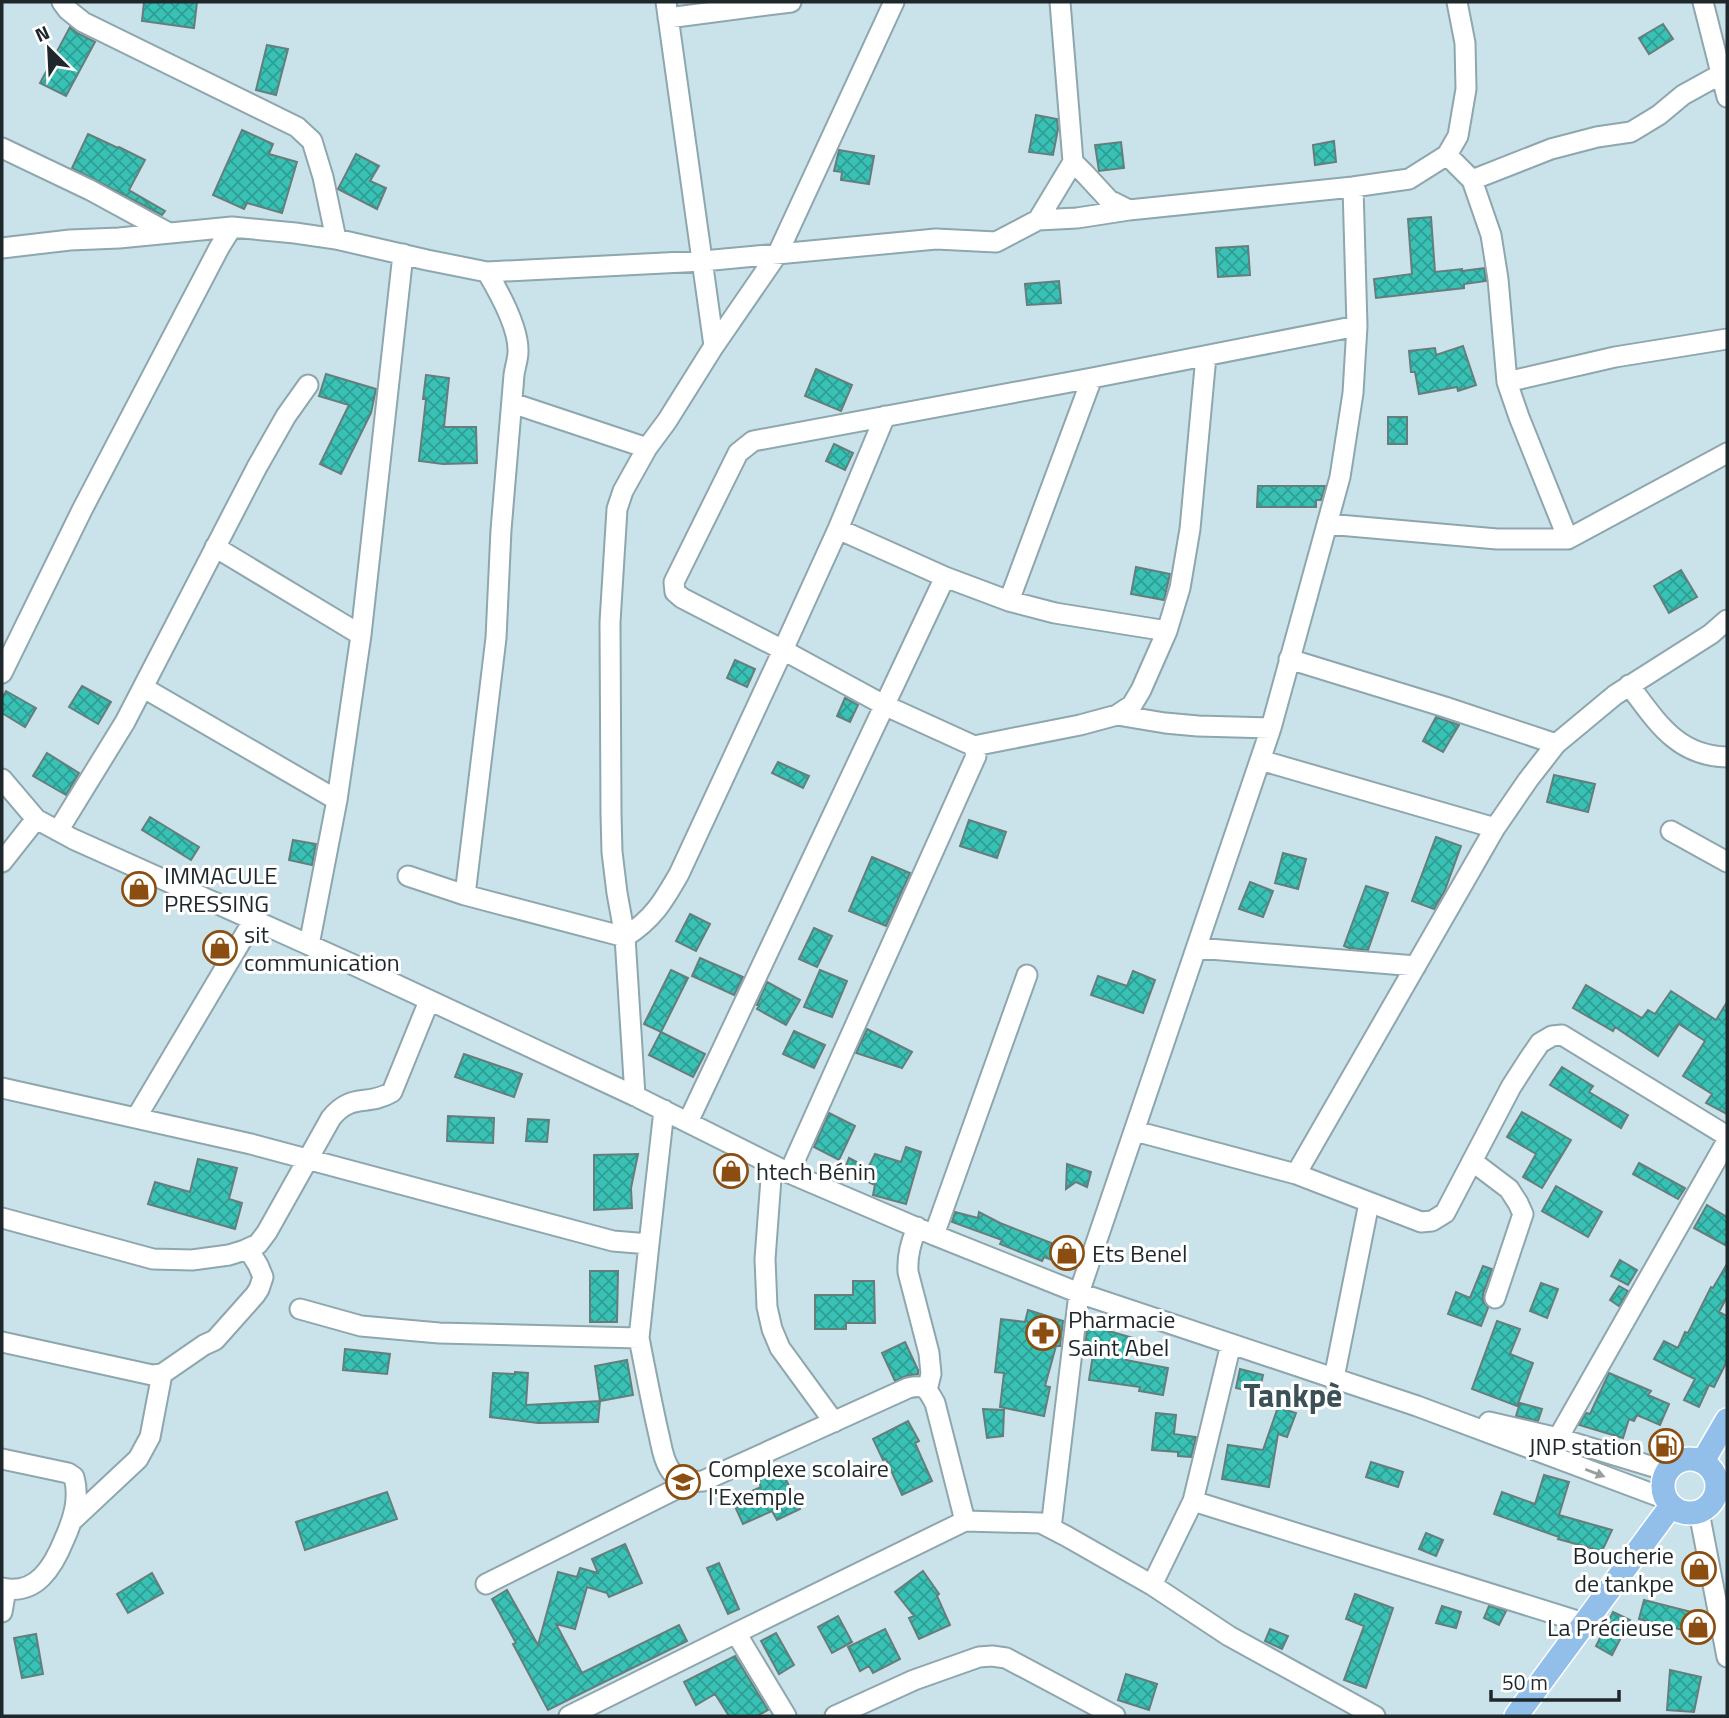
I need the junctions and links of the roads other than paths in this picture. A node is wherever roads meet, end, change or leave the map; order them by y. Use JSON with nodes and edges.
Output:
{"nodes":[{"id":1,"x":62,"y":2,"type":"edge"},
{"id":2,"x":791,"y":2,"type":"edge"},
{"id":3,"x":894,"y":2,"type":"edge"},
{"id":4,"x":1060,"y":2,"type":"edge"},
{"id":5,"x":1457,"y":2,"type":"edge"},
{"id":6,"x":1703,"y":2,"type":"edge"},
{"id":7,"x":667,"y":10,"type":"edge"},
{"id":8,"x":1721,"y":75,"type":"junction"},
{"id":9,"x":1727,"y":97,"type":"edge"},
{"id":10,"x":2,"y":148,"type":"edge"},
{"id":11,"x":1447,"y":155,"type":"junction"},
{"id":12,"x":1073,"y":162,"type":"junction"},
{"id":13,"x":1472,"y":180,"type":"junction"},
{"id":14,"x":1353,"y":187,"type":"junction"},
{"id":15,"x":1129,"y":210,"type":"junction"},
{"id":16,"x":1038,"y":220,"type":"junction"},
{"id":17,"x":232,"y":227,"type":"junction"},
{"id":18,"x":170,"y":233,"type":"junction"},
{"id":19,"x":336,"y":239,"type":"junction"},
{"id":20,"x":2,"y":248,"type":"edge"},
{"id":21,"x":778,"y":253,"type":"junction"},
{"id":22,"x":403,"y":254,"type":"junction"},
{"id":23,"x":703,"y":261,"type":"junction"},
{"id":24,"x":488,"y":272,"type":"junction"},
{"id":25,"x":1357,"y":326,"type":"junction"},
{"id":26,"x":1727,"y":339,"type":"edge"},
{"id":27,"x":714,"y":346,"type":"junction"},
{"id":28,"x":1206,"y":356,"type":"junction"},
{"id":29,"x":1092,"y":378,"type":"junction"},
{"id":30,"x":1507,"y":382,"type":"junction"},
{"id":31,"x":308,"y":386,"type":"dead end"},
{"id":32,"x":512,"y":403,"type":"junction"},
{"id":33,"x":885,"y":416,"type":"junction"},
{"id":34,"x":647,"y":448,"type":"junction"},
{"id":35,"x":1727,"y":453,"type":"edge"},
{"id":36,"x":1327,"y":524,"type":"junction"},
{"id":37,"x":838,"y":529,"type":"junction"},
{"id":38,"x":1568,"y":539,"type":"junction"},
{"id":39,"x":215,"y":547,"type":"junction"},
{"id":40,"x":945,"y":577,"type":"junction"},
{"id":41,"x":1009,"y":601,"type":"junction"},
{"id":42,"x":1727,"y":620,"type":"edge"},
{"id":43,"x":1167,"y":631,"type":"junction"},
{"id":44,"x":361,"y":635,"type":"junction"},
{"id":45,"x":783,"y":650,"type":"junction"},
{"id":46,"x":1289,"y":659,"type":"junction"},
{"id":47,"x":2,"y":673,"type":"edge"},
{"id":48,"x":1629,"y":685,"type":"junction"},
{"id":49,"x":144,"y":688,"type":"junction"},
{"id":50,"x":884,"y":705,"type":"junction"},
{"id":51,"x":1117,"y":715,"type":"junction"},
{"id":52,"x":1271,"y":728,"type":"junction"},
{"id":53,"x":1556,"y":744,"type":"junction"},
{"id":54,"x":974,"y":746,"type":"junction"},
{"id":55,"x":1727,"y":757,"type":"edge"},
{"id":56,"x":1260,"y":760,"type":"junction"},
{"id":57,"x":2,"y":779,"type":"edge"},
{"id":58,"x":337,"y":800,"type":"junction"},
{"id":59,"x":36,"y":819,"type":"junction"},
{"id":60,"x":1495,"y":828,"type":"junction"},
{"id":61,"x":58,"y":831,"type":"junction"},
{"id":62,"x":1671,"y":831,"type":"dead end"},
{"id":63,"x":2,"y":862,"type":"edge"},
{"id":64,"x":1727,"y":862,"type":"edge"},
{"id":65,"x":408,"y":876,"type":"dead end"},
{"id":66,"x":465,"y":895,"type":"junction"},
{"id":67,"x":253,"y":921,"type":"junction"},
{"id":68,"x":625,"y":937,"type":"junction"},
{"id":69,"x":309,"y":945,"type":"junction"},
{"id":70,"x":1197,"y":948,"type":"junction"},
{"id":71,"x":1416,"y":966,"type":"junction"},
{"id":72,"x":1027,"y":975,"type":"dead end"},
{"id":73,"x":429,"y":1000,"type":"junction"},
{"id":74,"x":2,"y":1088,"type":"edge"},
{"id":75,"x":635,"y":1096,"type":"junction"},
{"id":76,"x":664,"y":1110,"type":"junction"},
{"id":77,"x":136,"y":1118,"type":"junction"},
{"id":78,"x":688,"y":1122,"type":"junction"},
{"id":79,"x":1135,"y":1131,"type":"junction"},
{"id":80,"x":1727,"y":1136,"type":"edge"},
{"id":81,"x":1727,"y":1141,"type":"edge"},
{"id":82,"x":307,"y":1160,"type":"junction"},
{"id":83,"x":1472,"y":1161,"type":"junction"},
{"id":84,"x":780,"y":1169,"type":"junction"},
{"id":85,"x":1297,"y":1174,"type":"junction"},
{"id":86,"x":1369,"y":1202,"type":"junction"},
{"id":87,"x":2,"y":1218,"type":"edge"},
{"id":88,"x":926,"y":1231,"type":"junction"},
{"id":89,"x":649,"y":1244,"type":"junction"},
{"id":90,"x":248,"y":1249,"type":"junction"},
{"id":91,"x":1079,"y":1293,"type":"junction"},
{"id":92,"x":1496,"y":1298,"type":"dead end"},
{"id":93,"x":300,"y":1309,"type":"dead end"},
{"id":94,"x":639,"y":1338,"type":"junction"},
{"id":95,"x":2,"y":1342,"type":"edge"},
{"id":96,"x":1231,"y":1344,"type":"junction"},
{"id":97,"x":162,"y":1374,"type":"junction"},
{"id":98,"x":1334,"y":1378,"type":"junction"},
{"id":99,"x":927,"y":1390,"type":"junction"},
{"id":100,"x":1417,"y":1406,"type":"junction"},
{"id":101,"x":1727,"y":1420,"type":"edge"},
{"id":102,"x":834,"y":1422,"type":"junction"},
{"id":103,"x":1558,"y":1438,"type":"junction"},
{"id":104,"x":2,"y":1459,"type":"edge"},
{"id":105,"x":1703,"y":1461,"type":"junction"},
{"id":106,"x":1667,"y":1471,"type":"junction"},
{"id":107,"x":690,"y":1482,"type":"junction"},
{"id":108,"x":1717,"y":1496,"type":"edge"},
{"id":109,"x":1193,"y":1501,"type":"junction"},
{"id":110,"x":1669,"y":1502,"type":"junction"},
{"id":111,"x":74,"y":1519,"type":"junction"},
{"id":112,"x":965,"y":1521,"type":"junction"},
{"id":113,"x":1051,"y":1528,"type":"junction"},
{"id":114,"x":486,"y":1584,"type":"dead end"},
{"id":115,"x":1152,"y":1585,"type":"junction"},
{"id":116,"x":4,"y":1589,"type":"edge"},
{"id":117,"x":2,"y":1612,"type":"edge"},
{"id":118,"x":1584,"y":1623,"type":"junction"},
{"id":119,"x":736,"y":1633,"type":"junction"},
{"id":120,"x":1727,"y":1657,"type":"edge"},
{"id":121,"x":569,"y":1716,"type":"edge"},
{"id":122,"x":786,"y":1716,"type":"edge"},
{"id":123,"x":835,"y":1716,"type":"edge"},
{"id":124,"x":1115,"y":1716,"type":"edge"},
{"id":125,"x":1375,"y":1716,"type":"edge"},
{"id":126,"x":1516,"y":1716,"type":"edge"}],
"edges":[{"from":1,"to":19,"type":"street"},
{"from":2,"to":7,"type":"street"},
{"from":3,"to":21,"type":"street"},
{"from":4,"to":12,"type":"street"},
{"from":5,"to":11,"type":"street"},
{"from":6,"to":8,"type":"street"},
{"from":7,"to":23,"type":"street"},
{"from":8,"to":9,"type":"street"},
{"from":8,"to":13,"type":"street"},
{"from":10,"to":18,"type":"street"},
{"from":11,"to":13,"type":"street"},
{"from":11,"to":14,"type":"street"},
{"from":12,"to":15,"type":"street"},
{"from":12,"to":16,"type":"street"},
{"from":13,"to":30,"type":"street"},
{"from":14,"to":15,"type":"street"},
{"from":14,"to":25,"type":"street"},
{"from":15,"to":16,"type":"street"},
{"from":16,"to":21,"type":"street"},
{"from":17,"to":18,"type":"street"},
{"from":17,"to":19,"type":"street"},
{"from":17,"to":47,"type":"street"},
{"from":18,"to":20,"type":"street"},
{"from":19,"to":22,"type":"street"},
{"from":21,"to":23,"type":"street"},
{"from":21,"to":27,"type":"street"},
{"from":22,"to":24,"type":"street"},
{"from":22,"to":44,"type":"street"},
{"from":23,"to":24,"type":"street"},
{"from":23,"to":27,"type":"street"},
{"from":24,"to":32,"type":"street"},
{"from":25,"to":28,"type":"street"},
{"from":25,"to":36,"type":"street"},
{"from":26,"to":30,"type":"street"},
{"from":27,"to":34,"type":"street"},
{"from":28,"to":29,"type":"street"},
{"from":28,"to":43,"type":"street"},
{"from":29,"to":33,"type":"street"},
{"from":29,"to":41,"type":"street"},
{"from":30,"to":38,"type":"street"},
{"from":31,"to":39,"type":"street"},
{"from":32,"to":34,"type":"street"},
{"from":32,"to":66,"type":"street"},
{"from":33,"to":37,"type":"street"},
{"from":33,"to":45,"type":"street"},
{"from":34,"to":68,"type":"street"},
{"from":35,"to":38,"type":"street"},
{"from":36,"to":38,"type":"street"},
{"from":36,"to":46,"type":"street"},
{"from":37,"to":40,"type":"street"},
{"from":37,"to":45,"type":"street"},
{"from":39,"to":44,"type":"street"},
{"from":39,"to":49,"type":"street"},
{"from":40,"to":41,"type":"street"},
{"from":40,"to":50,"type":"street"},
{"from":41,"to":43,"type":"street"},
{"from":42,"to":48,"type":"street"},
{"from":43,"to":51,"type":"street"},
{"from":44,"to":58,"type":"street"},
{"from":45,"to":50,"type":"street"},
{"from":45,"to":68,"type":"street"},
{"from":46,"to":52,"type":"street"},
{"from":46,"to":53,"type":"street"},
{"from":48,"to":53,"type":"street"},
{"from":48,"to":55,"type":"street"},
{"from":49,"to":58,"type":"street"},
{"from":49,"to":61,"type":"street"},
{"from":50,"to":54,"type":"street"},
{"from":50,"to":78,"type":"street"},
{"from":51,"to":52,"type":"street"},
{"from":51,"to":54,"type":"street"},
{"from":52,"to":56,"type":"street"},
{"from":53,"to":60,"type":"street"},
{"from":54,"to":84,"type":"street"},
{"from":56,"to":60,"type":"street"},
{"from":56,"to":70,"type":"street"},
{"from":57,"to":59,"type":"street"},
{"from":58,"to":69,"type":"street"},
{"from":59,"to":61,"type":"street"},
{"from":59,"to":63,"type":"street"},
{"from":60,"to":71,"type":"street"},
{"from":61,"to":67,"type":"street"},
{"from":62,"to":64,"type":"street"},
{"from":65,"to":66,"type":"street"},
{"from":66,"to":68,"type":"street"},
{"from":67,"to":69,"type":"street"},
{"from":67,"to":77,"type":"street"},
{"from":68,"to":75,"type":"street"},
{"from":69,"to":73,"type":"street"},
{"from":70,"to":71,"type":"street"},
{"from":70,"to":79,"type":"street"},
{"from":71,"to":85,"type":"street"},
{"from":72,"to":88,"type":"street"},
{"from":73,"to":75,"type":"street"},
{"from":73,"to":82,"type":"street"},
{"from":74,"to":77,"type":"street"},
{"from":75,"to":76,"type":"street"},
{"from":76,"to":78,"type":"street"},
{"from":76,"to":89,"type":"street"},
{"from":77,"to":82,"type":"street"},
{"from":78,"to":84,"type":"street"},
{"from":79,"to":85,"type":"street"},
{"from":79,"to":91,"type":"street"},
{"from":80,"to":83,"type":"street"},
{"from":81,"to":103,"type":"street"},
{"from":82,"to":89,"type":"street"},
{"from":82,"to":90,"type":"street"},
{"from":83,"to":86,"type":"street"},
{"from":83,"to":92,"type":"street"},
{"from":84,"to":88,"type":"street"},
{"from":84,"to":102,"type":"street"},
{"from":85,"to":86,"type":"street"},
{"from":86,"to":98,"type":"street"},
{"from":87,"to":90,"type":"street"},
{"from":88,"to":91,"type":"street"},
{"from":88,"to":99,"type":"street"},
{"from":89,"to":94,"type":"street"},
{"from":90,"to":97,"type":"street"},
{"from":91,"to":96,"type":"street"},
{"from":91,"to":113,"type":"street"},
{"from":93,"to":94,"type":"street"},
{"from":94,"to":107,"type":"street"},
{"from":95,"to":97,"type":"street"},
{"from":96,"to":98,"type":"street"},
{"from":96,"to":109,"type":"street"},
{"from":97,"to":111,"type":"street"},
{"from":98,"to":100,"type":"street"},
{"from":99,"to":102,"type":"street"},
{"from":99,"to":112,"type":"street"},
{"from":100,"to":103,"type":"street"},
{"from":100,"to":110,"type":"street","one_way":true},
{"from":101,"to":105,"type":"main road"},
{"from":102,"to":107,"type":"street"},
{"from":103,"to":106,"type":"street"},
{"from":104,"to":111,"type":"street"},
{"from":105,"to":106,"type":"main road"},
{"from":105,"to":108,"type":"main road"},
{"from":106,"to":110,"type":"main road"},
{"from":107,"to":114,"type":"street"},
{"from":108,"to":110,"type":"main road"},
{"from":108,"to":120,"type":"street"},
{"from":109,"to":115,"type":"street"},
{"from":109,"to":118,"type":"street"},
{"from":110,"to":118,"type":"main road"},
{"from":111,"to":116,"type":"street"},
{"from":112,"to":113,"type":"street"},
{"from":112,"to":119,"type":"street"},
{"from":113,"to":115,"type":"street"},
{"from":115,"to":125,"type":"street"},
{"from":116,"to":117,"type":"street"},
{"from":118,"to":126,"type":"main road"},
{"from":119,"to":121,"type":"street"},
{"from":119,"to":122,"type":"street"},
{"from":123,"to":124,"type":"street"}]}
